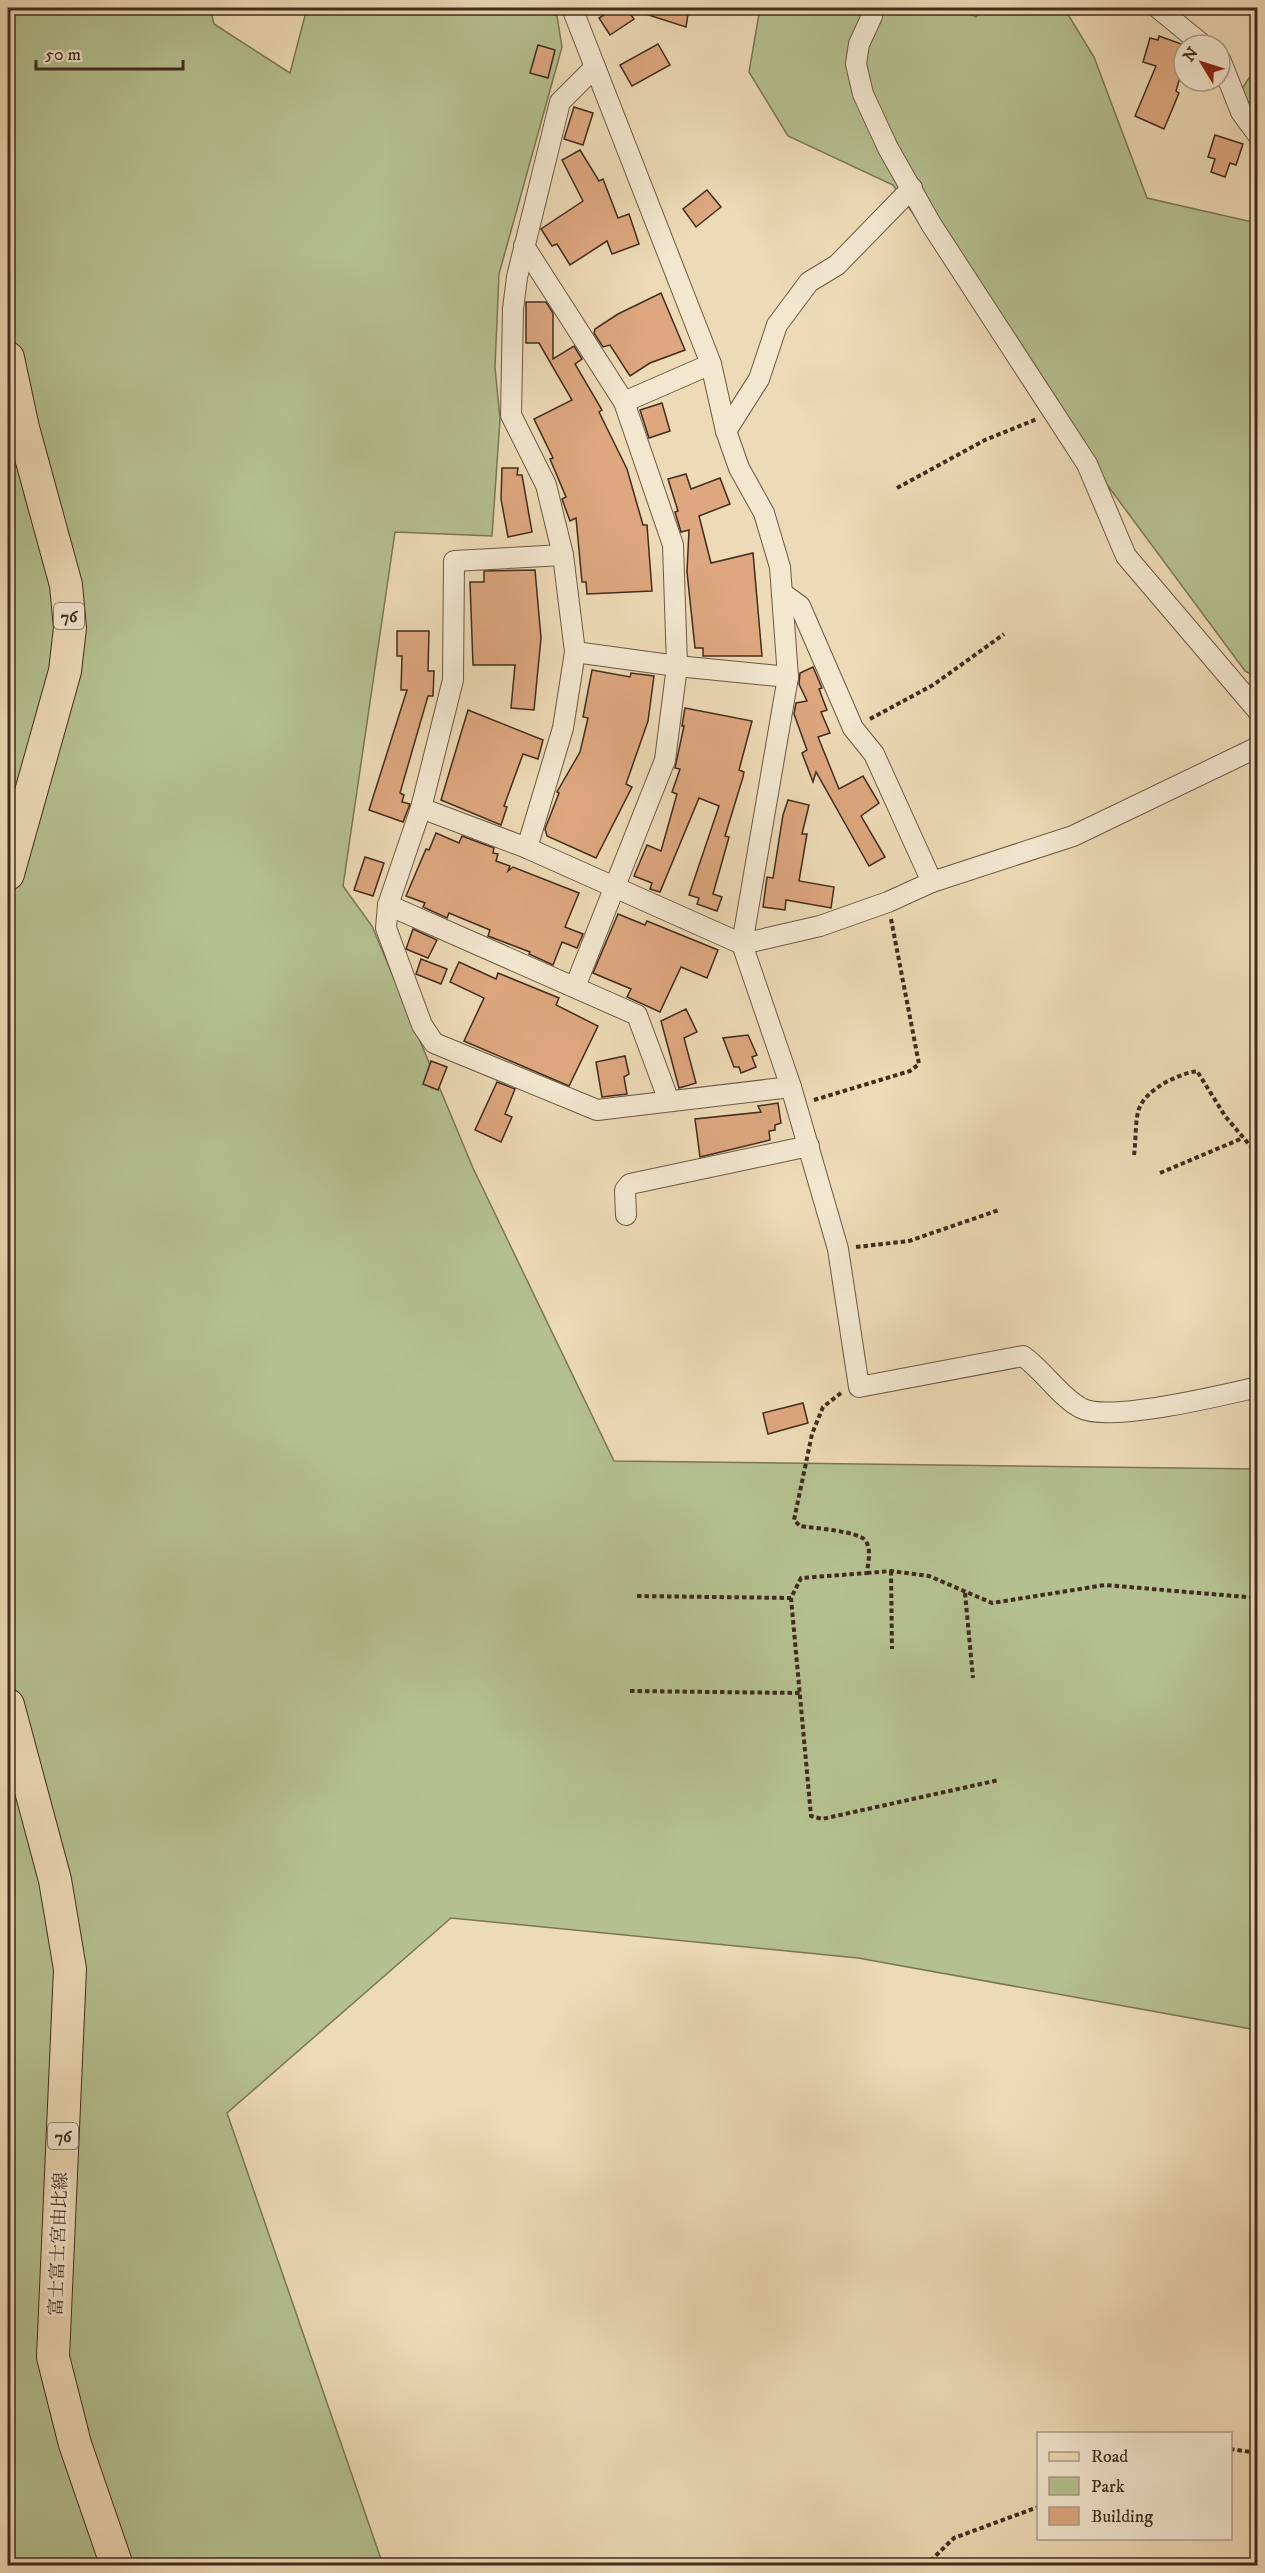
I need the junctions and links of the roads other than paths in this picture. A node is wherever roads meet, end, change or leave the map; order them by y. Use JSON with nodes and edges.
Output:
{"nodes":[{"id":1,"x":572,"y":8,"type":"edge"},
{"id":2,"x":872,"y":8,"type":"edge"},
{"id":3,"x":1158,"y":8,"type":"edge"},
{"id":4,"x":1188,"y":33,"type":"edge"},
{"id":5,"x":595,"y":67,"type":"junction"},
{"id":6,"x":1232,"y":89,"type":"edge"},
{"id":7,"x":1257,"y":135,"type":"edge"},
{"id":8,"x":912,"y":188,"type":"junction"},
{"id":9,"x":524,"y":246,"type":"junction"},
{"id":10,"x":8,"y":358,"type":"edge"},
{"id":11,"x":711,"y":364,"type":"junction"},
{"id":12,"x":624,"y":402,"type":"junction"},
{"id":13,"x":726,"y":431,"type":"junction"},
{"id":14,"x":562,"y":555,"type":"junction"},
{"id":15,"x":782,"y":593,"type":"junction"},
{"id":16,"x":575,"y":652,"type":"junction"},
{"id":17,"x":677,"y":666,"type":"junction"},
{"id":18,"x":788,"y":677,"type":"junction"},
{"id":19,"x":1257,"y":711,"type":"edge"},
{"id":20,"x":1257,"y":747,"type":"edge"},
{"id":21,"x":421,"y":807,"type":"junction"},
{"id":22,"x":527,"y":848,"type":"junction"},
{"id":23,"x":8,"y":874,"type":"edge"},
{"id":24,"x":932,"y":882,"type":"junction"},
{"id":25,"x":615,"y":888,"type":"junction"},
{"id":26,"x":388,"y":905,"type":"junction"},
{"id":27,"x":742,"y":944,"type":"junction"},
{"id":28,"x":575,"y":987,"type":"junction"},
{"id":29,"x":793,"y":1096,"type":"junction"},
{"id":30,"x":669,"y":1101,"type":"junction"},
{"id":31,"x":809,"y":1146,"type":"junction"},
{"id":32,"x":626,"y":1215,"type":"dead end"},
{"id":33,"x":1257,"y":1387,"type":"edge"},
{"id":34,"x":8,"y":1705,"type":"edge"},
{"id":35,"x":117,"y":2565,"type":"edge"}],
"edges":[{"from":1,"to":5,"type":"street"},
{"from":2,"to":8,"type":"street"},
{"from":3,"to":4,"type":"street"},
{"from":5,"to":9,"type":"street"},
{"from":5,"to":11,"type":"street"},
{"from":6,"to":7,"type":"street"},
{"from":8,"to":13,"type":"street"},
{"from":8,"to":19,"type":"street"},
{"from":9,"to":12,"type":"street"},
{"from":9,"to":14,"type":"street"},
{"from":10,"to":23,"type":"main road","number":"76"},
{"from":11,"to":12,"type":"street"},
{"from":11,"to":13,"type":"street"},
{"from":12,"to":17,"type":"street"},
{"from":13,"to":15,"type":"street"},
{"from":14,"to":16,"type":"street"},
{"from":14,"to":21,"type":"street"},
{"from":15,"to":18,"type":"street"},
{"from":15,"to":24,"type":"street"},
{"from":16,"to":17,"type":"street"},
{"from":16,"to":22,"type":"street"},
{"from":17,"to":18,"type":"street"},
{"from":17,"to":25,"type":"street"},
{"from":18,"to":27,"type":"street"},
{"from":20,"to":24,"type":"street"},
{"from":21,"to":22,"type":"street"},
{"from":21,"to":26,"type":"street"},
{"from":22,"to":25,"type":"street"},
{"from":24,"to":27,"type":"street"},
{"from":25,"to":27,"type":"street"},
{"from":25,"to":28,"type":"street"},
{"from":26,"to":28,"type":"street"},
{"from":26,"to":30,"type":"street"},
{"from":27,"to":29,"type":"street"},
{"from":28,"to":30,"type":"street"},
{"from":29,"to":30,"type":"street"},
{"from":29,"to":31,"type":"street"},
{"from":31,"to":32,"type":"street"},
{"from":31,"to":33,"type":"street"},
{"from":34,"to":35,"type":"main road","name":"富士富士宮由比線","number":"76"}]}
